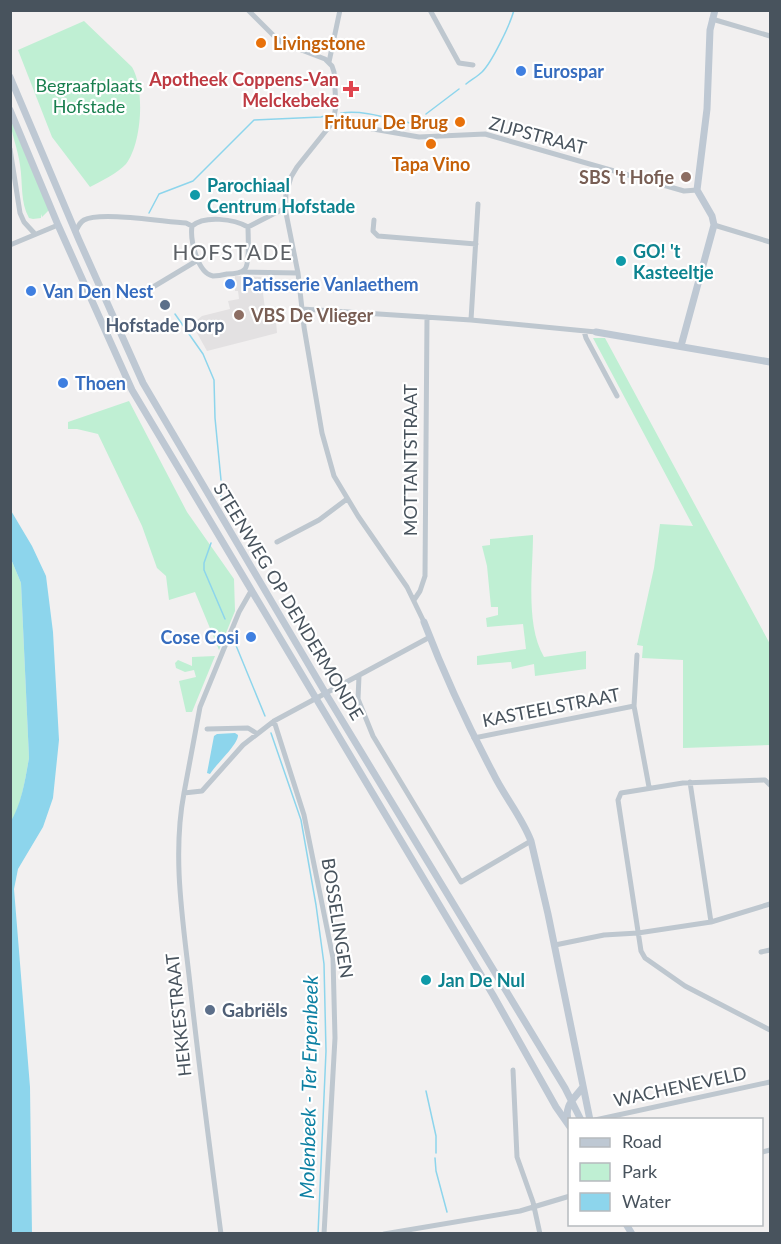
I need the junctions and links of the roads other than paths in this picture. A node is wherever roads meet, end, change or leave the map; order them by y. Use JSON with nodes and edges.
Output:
{"nodes":[{"id":1,"x":248,"y":10,"type":"edge"},
{"id":2,"x":340,"y":10,"type":"edge"},
{"id":3,"x":430,"y":10,"type":"edge"},
{"id":4,"x":715,"y":10,"type":"edge"},
{"id":5,"x":712,"y":18,"type":"junction"},
{"id":6,"x":771,"y":28,"type":"edge"},
{"id":7,"x":769,"y":36,"type":"edge"},
{"id":8,"x":329,"y":62,"type":"junction"},
{"id":9,"x":473,"y":65,"type":"dead end"},
{"id":10,"x":10,"y":77,"type":"edge"},
{"id":11,"x":10,"y":110,"type":"edge"},
{"id":12,"x":333,"y":122,"type":"junction"},
{"id":13,"x":10,"y":149,"type":"edge"},
{"id":14,"x":697,"y":190,"type":"junction"},
{"id":15,"x":478,"y":204,"type":"dead end"},
{"id":16,"x":64,"y":205,"type":"junction"},
{"id":17,"x":285,"y":208,"type":"junction"},
{"id":18,"x":374,"y":220,"type":"dead end"},
{"id":19,"x":58,"y":225,"type":"junction"},
{"id":20,"x":189,"y":225,"type":"junction"},
{"id":21,"x":714,"y":225,"type":"junction"},
{"id":22,"x":248,"y":227,"type":"junction"},
{"id":23,"x":76,"y":231,"type":"junction"},
{"id":24,"x":35,"y":234,"type":"junction"},
{"id":25,"x":79,"y":240,"type":"junction"},
{"id":26,"x":771,"y":242,"type":"edge"},
{"id":27,"x":476,"y":244,"type":"junction"},
{"id":28,"x":10,"y":245,"type":"edge"},
{"id":29,"x":198,"y":260,"type":"junction"},
{"id":30,"x":241,"y":272,"type":"junction"},
{"id":31,"x":298,"y":273,"type":"junction"},
{"id":32,"x":153,"y":287,"type":"dead end"},
{"id":33,"x":302,"y":309,"type":"junction"},
{"id":34,"x":427,"y":317,"type":"junction"},
{"id":35,"x":471,"y":320,"type":"junction"},
{"id":36,"x":585,"y":331,"type":"junction"},
{"id":37,"x":596,"y":332,"type":"joint"},
{"id":38,"x":681,"y":346,"type":"junction"},
{"id":39,"x":771,"y":362,"type":"edge"},
{"id":40,"x":617,"y":396,"type":"dead end"},
{"id":41,"x":347,"y":500,"type":"junction"},
{"id":42,"x":278,"y":542,"type":"dead end"},
{"id":43,"x":251,"y":591,"type":"junction"},
{"id":44,"x":414,"y":600,"type":"junction"},
{"id":45,"x":424,"y":622,"type":"joint"},
{"id":46,"x":430,"y":637,"type":"junction"},
{"id":47,"x":637,"y":655,"type":"dead end"},
{"id":48,"x":359,"y":676,"type":"junction"},
{"id":49,"x":326,"y":694,"type":"junction"},
{"id":50,"x":315,"y":698,"type":"junction"},
{"id":51,"x":634,"y":706,"type":"junction"},
{"id":52,"x":273,"y":721,"type":"junction"},
{"id":53,"x":207,"y":729,"type":"dead end"},
{"id":54,"x":256,"y":734,"type":"junction"},
{"id":55,"x":474,"y":738,"type":"junction"},
{"id":56,"x":690,"y":782,"type":"junction"},
{"id":57,"x":771,"y":785,"type":"edge"},
{"id":58,"x":649,"y":787,"type":"junction"},
{"id":59,"x":184,"y":793,"type":"junction"},
{"id":60,"x":531,"y":841,"type":"junction"},
{"id":61,"x":771,"y":904,"type":"edge"},
{"id":62,"x":711,"y":922,"type":"junction"},
{"id":63,"x":638,"y":933,"type":"junction"},
{"id":64,"x":555,"y":945,"type":"junction"},
{"id":65,"x":771,"y":950,"type":"edge"},
{"id":66,"x":761,"y":952,"type":"dead end"},
{"id":67,"x":771,"y":1030,"type":"edge"},
{"id":68,"x":513,"y":1070,"type":"dead end"},
{"id":69,"x":771,"y":1082,"type":"edge"},
{"id":70,"x":583,"y":1087,"type":"junction"},
{"id":71,"x":571,"y":1100,"type":"junction"},
{"id":72,"x":568,"y":1118,"type":"edge"},
{"id":73,"x":580,"y":1118,"type":"edge"},
{"id":74,"x":590,"y":1118,"type":"edge"},
{"id":75,"x":600,"y":1118,"type":"edge"},
{"id":76,"x":568,"y":1123,"type":"edge"},
{"id":77,"x":568,"y":1197,"type":"edge"},
{"id":78,"x":535,"y":1207,"type":"junction"},
{"id":79,"x":221,"y":1233,"type":"edge"},
{"id":80,"x":324,"y":1233,"type":"edge"},
{"id":81,"x":384,"y":1233,"type":"edge"},
{"id":82,"x":540,"y":1233,"type":"edge"}],
"edges":[{"from":1,"to":8,"type":"street"},
{"from":2,"to":8,"type":"street"},
{"from":3,"to":9,"type":"street"},
{"from":4,"to":5,"type":"main road"},
{"from":5,"to":7,"type":"street"},
{"from":5,"to":14,"type":"main road"},
{"from":6,"to":7,"type":"street"},
{"from":8,"to":12,"type":"street"},
{"from":10,"to":16,"type":"main road","name":"STEENWEG OP DENDERMONDE"},
{"from":11,"to":19,"type":"main road","name":"STEENWEG OP DENDERMONDE"},
{"from":12,"to":14,"type":"street","name":"ZIJPSTRAAT"},
{"from":12,"to":17,"type":"street"},
{"from":13,"to":24,"type":"street"},
{"from":14,"to":21,"type":"main road"},
{"from":15,"to":27,"type":"street"},
{"from":16,"to":19,"type":"main road"},
{"from":16,"to":23,"type":"main road","name":"STEENWEG OP DENDERMONDE"},
{"from":17,"to":22,"type":"street"},
{"from":17,"to":31,"type":"street"},
{"from":18,"to":27,"type":"street"},
{"from":19,"to":24,"type":"street"},
{"from":19,"to":25,"type":"main road"},
{"from":19,"to":43,"type":"main road","name":"STEENWEG OP DENDERMONDE"},
{"from":20,"to":22,"type":"street"},
{"from":20,"to":23,"type":"street"},
{"from":20,"to":29,"type":"street"},
{"from":21,"to":26,"type":"street"},
{"from":21,"to":38,"type":"main road"},
{"from":22,"to":30,"type":"street"},
{"from":23,"to":25,"type":"main road","name":"STEENWEG OP DENDERMONDE"},
{"from":24,"to":28,"type":"street"},
{"from":25,"to":49,"type":"main road","name":"STEENWEG OP DENDERMONDE"},
{"from":27,"to":35,"type":"street"},
{"from":29,"to":30,"type":"street"},
{"from":29,"to":32,"type":"street"},
{"from":30,"to":31,"type":"street"},
{"from":31,"to":33,"type":"street"},
{"from":33,"to":34,"type":"street"},
{"from":33,"to":41,"type":"street"},
{"from":34,"to":35,"type":"street"},
{"from":34,"to":44,"type":"street","name":"MOTTANTSTRAAT"},
{"from":35,"to":36,"type":"street"},
{"from":36,"to":37,"type":"street"},
{"from":36,"to":40,"type":"street"},
{"from":37,"to":38,"type":"main road"},
{"from":38,"to":39,"type":"main road"},
{"from":41,"to":42,"type":"street"},
{"from":41,"to":44,"type":"street"},
{"from":43,"to":50,"type":"main road","name":"STEENWEG OP DENDERMONDE"},
{"from":43,"to":59,"type":"street","name":"HEKKESTRAAT"},
{"from":44,"to":45,"type":"street"},
{"from":45,"to":46,"type":"main road"},
{"from":46,"to":48,"type":"street"},
{"from":46,"to":55,"type":"main road"},
{"from":47,"to":51,"type":"street","name":"KASTEELSTRAAT"},
{"from":48,"to":49,"type":"street"},
{"from":48,"to":60,"type":"street"},
{"from":49,"to":50,"type":"street"},
{"from":49,"to":71,"type":"main road","name":"STEENWEG OP DENDERMONDE"},
{"from":50,"to":52,"type":"street"},
{"from":50,"to":76,"type":"main road","name":"STEENWEG OP DENDERMONDE"},
{"from":51,"to":55,"type":"street","name":"KASTEELSTRAAT"},
{"from":51,"to":58,"type":"street","name":"KASTEELSTRAAT"},
{"from":52,"to":54,"type":"street"},
{"from":52,"to":80,"type":"street","name":"BOSSELINGEN"},
{"from":53,"to":54,"type":"street"},
{"from":54,"to":59,"type":"street"},
{"from":55,"to":60,"type":"main road"},
{"from":56,"to":57,"type":"street"},
{"from":56,"to":58,"type":"street"},
{"from":56,"to":62,"type":"street"},
{"from":58,"to":63,"type":"street"},
{"from":59,"to":79,"type":"street","name":"HEKKESTRAAT"},
{"from":60,"to":64,"type":"main road"},
{"from":61,"to":62,"type":"street"},
{"from":62,"to":63,"type":"street"},
{"from":63,"to":64,"type":"street"},
{"from":63,"to":67,"type":"street"},
{"from":64,"to":70,"type":"main road"},
{"from":65,"to":66,"type":"street"},
{"from":68,"to":78,"type":"street"},
{"from":69,"to":75,"type":"street","name":"WACHENEVELD"},
{"from":70,"to":71,"type":"main road"},
{"from":70,"to":74,"type":"main road"},
{"from":71,"to":72,"type":"main road"},
{"from":71,"to":73,"type":"main road","name":"STEENWEG OP DENDERMONDE"},
{"from":77,"to":78,"type":"street"},
{"from":78,"to":81,"type":"street"},
{"from":78,"to":82,"type":"street"}]}
